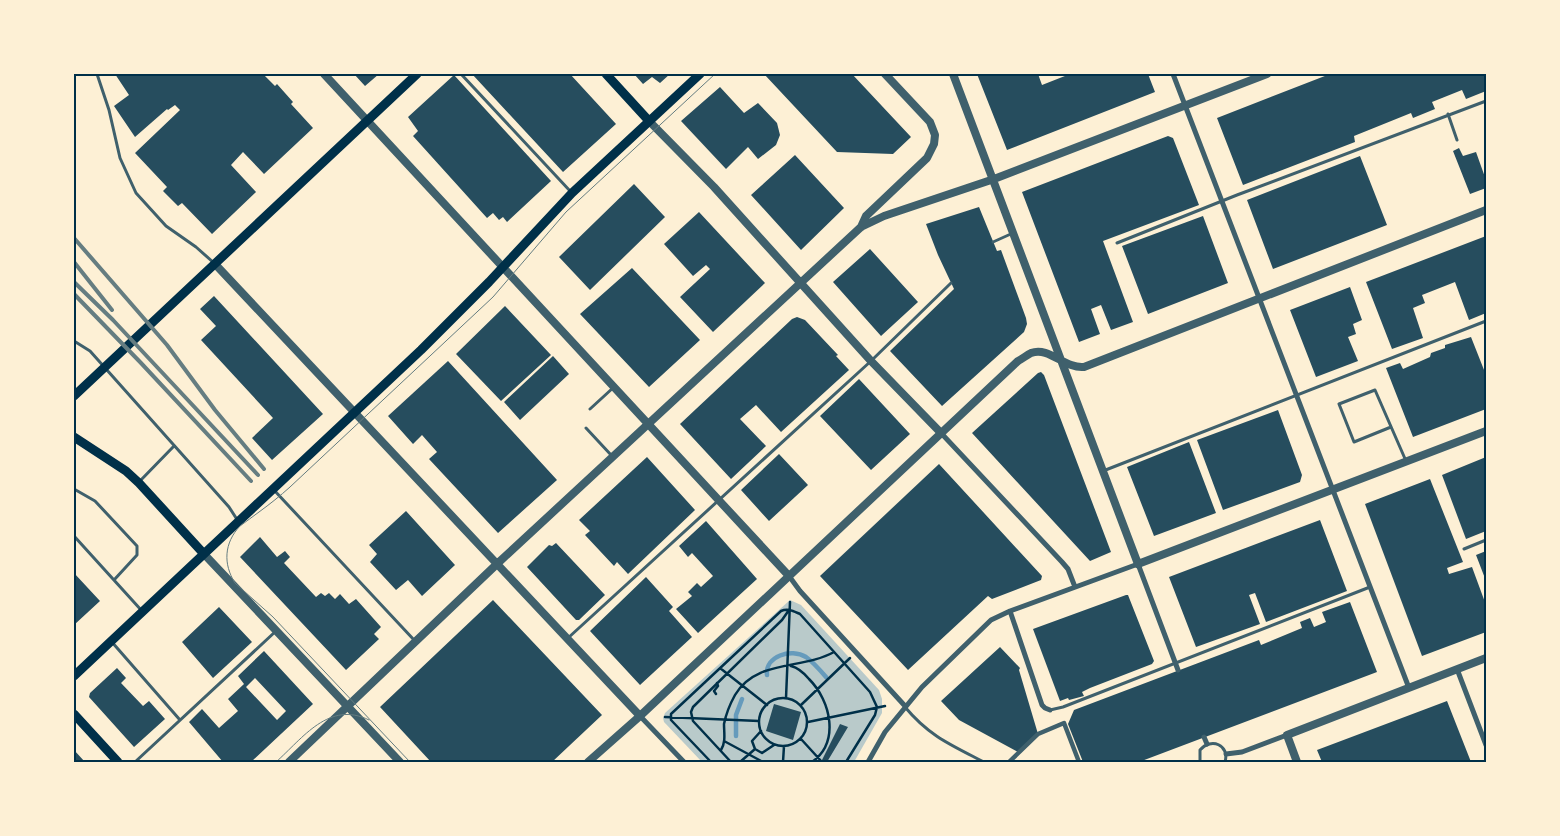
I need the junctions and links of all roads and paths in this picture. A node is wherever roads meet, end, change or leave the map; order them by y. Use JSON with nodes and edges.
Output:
{"nodes":[{"id":1,"x":97,"y":74,"type":"edge"},
{"id":2,"x":324,"y":74,"type":"edge"},
{"id":3,"x":417,"y":74,"type":"edge"},
{"id":4,"x":461,"y":74,"type":"edge"},
{"id":5,"x":606,"y":74,"type":"edge"},
{"id":6,"x":700,"y":74,"type":"edge"},
{"id":7,"x":884,"y":74,"type":"edge"},
{"id":8,"x":953,"y":74,"type":"edge"},
{"id":9,"x":1173,"y":74,"type":"edge"},
{"id":10,"x":1267,"y":74,"type":"edge"},
{"id":11,"x":1486,"y":101,"type":"edge"},
{"id":12,"x":1185,"y":106,"type":"junction"},
{"id":13,"x":1448,"y":114,"type":"junction"},
{"id":14,"x":367,"y":121,"type":"junction"},
{"id":15,"x":649,"y":121,"type":"junction"},
{"id":16,"x":1457,"y":140,"type":"dead end"},
{"id":17,"x":994,"y":179,"type":"junction"},
{"id":18,"x":572,"y":193,"type":"junction"},
{"id":19,"x":1221,"y":201,"type":"junction"},
{"id":20,"x":1486,"y":210,"type":"edge"},
{"id":21,"x":861,"y":227,"type":"junction"},
{"id":22,"x":1014,"y":233,"type":"junction"},
{"id":23,"x":993,"y":242,"type":"dead end"},
{"id":24,"x":1117,"y":243,"type":"dead end"},
{"id":25,"x":215,"y":264,"type":"junction"},
{"id":26,"x":503,"y":267,"type":"junction"},
{"id":27,"x":800,"y":282,"type":"junction"},
{"id":28,"x":951,"y":283,"type":"dead end"},
{"id":29,"x":1259,"y":298,"type":"junction"},
{"id":30,"x":1486,"y":321,"type":"edge"},
{"id":31,"x":74,"y":340,"type":"edge"},
{"id":32,"x":1060,"y":360,"type":"junction"},
{"id":33,"x":871,"y":361,"type":"junction"},
{"id":34,"x":104,"y":368,"type":"junction"},
{"id":35,"x":614,"y":387,"type":"junction"},
{"id":36,"x":74,"y":396,"type":"edge"},
{"id":37,"x":1296,"y":396,"type":"junction"},
{"id":38,"x":590,"y":409,"type":"dead end"},
{"id":39,"x":354,"y":412,"type":"junction"},
{"id":40,"x":648,"y":423,"type":"junction"},
{"id":41,"x":1391,"y":427,"type":"junction"},
{"id":42,"x":586,"y":428,"type":"dead end"},
{"id":43,"x":1486,"y":431,"type":"edge"},
{"id":44,"x":941,"y":433,"type":"junction"},
{"id":45,"x":74,"y":437,"type":"edge"},
{"id":46,"x":174,"y":446,"type":"junction"},
{"id":47,"x":612,"y":456,"type":"junction"},
{"id":48,"x":1406,"y":462,"type":"junction"},
{"id":49,"x":1102,"y":471,"type":"junction"},
{"id":50,"x":139,"y":482,"type":"junction"},
{"id":51,"x":273,"y":488,"type":"junction"},
{"id":52,"x":74,"y":489,"type":"edge"},
{"id":53,"x":1333,"y":490,"type":"junction"},
{"id":54,"x":719,"y":500,"type":"junction"},
{"id":55,"x":239,"y":521,"type":"junction"},
{"id":56,"x":74,"y":536,"type":"edge"},
{"id":57,"x":1486,"y":540,"type":"edge"},
{"id":58,"x":1464,"y":549,"type":"dead end"},
{"id":59,"x":204,"y":554,"type":"junction"},
{"id":60,"x":498,"y":563,"type":"junction"},
{"id":61,"x":1138,"y":564,"type":"junction"},
{"id":62,"x":789,"y":576,"type":"junction"},
{"id":63,"x":114,"y":580,"type":"junction"},
{"id":64,"x":1370,"y":587,"type":"junction"},
{"id":65,"x":1075,"y":588,"type":"junction"},
{"id":66,"x":790,"y":602,"type":"dead end"},
{"id":67,"x":789,"y":610,"type":"junction"},
{"id":68,"x":1010,"y":611,"type":"junction"},
{"id":69,"x":143,"y":612,"type":"junction"},
{"id":70,"x":276,"y":631,"type":"junction"},
{"id":71,"x":568,"y":638,"type":"junction"},
{"id":72,"x":111,"y":641,"type":"junction"},
{"id":73,"x":415,"y":641,"type":"junction"},
{"id":74,"x":834,"y":652,"type":"junction"},
{"id":75,"x":857,"y":652,"type":"junction"},
{"id":76,"x":1486,"y":658,"type":"edge"},
{"id":77,"x":1176,"y":663,"type":"junction"},
{"id":78,"x":845,"y":664,"type":"junction"},
{"id":79,"x":787,"y":665,"type":"junction"},
{"id":80,"x":720,"y":668,"type":"junction"},
{"id":81,"x":1456,"y":669,"type":"junction"},
{"id":82,"x":1178,"y":670,"type":"dead end"},
{"id":83,"x":727,"y":674,"type":"junction"},
{"id":84,"x":74,"y":676,"type":"edge"},
{"id":85,"x":717,"y":683,"type":"junction"},
{"id":86,"x":742,"y":686,"type":"junction"},
{"id":87,"x":1409,"y":688,"type":"junction"},
{"id":88,"x":818,"y":689,"type":"junction"},
{"id":89,"x":716,"y":694,"type":"dead end"},
{"id":90,"x":786,"y":698,"type":"junction"},
{"id":91,"x":767,"y":705,"type":"junction"},
{"id":92,"x":801,"y":705,"type":"junction"},
{"id":93,"x":885,"y":706,"type":"dead end"},
{"id":94,"x":905,"y":706,"type":"junction"},
{"id":95,"x":348,"y":707,"type":"junction"},
{"id":96,"x":876,"y":707,"type":"junction"},
{"id":97,"x":1050,"y":710,"type":"joint"},
{"id":98,"x":74,"y":714,"type":"edge"},
{"id":99,"x":640,"y":716,"type":"junction"},
{"id":100,"x":664,"y":717,"type":"dead end"},
{"id":101,"x":670,"y":718,"type":"junction"},
{"id":102,"x":692,"y":718,"type":"junction"},
{"id":103,"x":829,"y":718,"type":"junction"},
{"id":104,"x":725,"y":719,"type":"junction"},
{"id":105,"x":180,"y":720,"type":"junction"},
{"id":106,"x":759,"y":721,"type":"junction"},
{"id":107,"x":808,"y":722,"type":"junction"},
{"id":108,"x":761,"y":731,"type":"junction"},
{"id":109,"x":1287,"y":736,"type":"junction"},
{"id":110,"x":1204,"y":737,"type":"dead end"},
{"id":111,"x":800,"y":739,"type":"junction"},
{"id":112,"x":724,"y":742,"type":"junction"},
{"id":113,"x":1207,"y":744,"type":"junction"},
{"id":114,"x":774,"y":745,"type":"junction"},
{"id":115,"x":1486,"y":745,"type":"edge"},
{"id":116,"x":784,"y":746,"type":"junction"},
{"id":117,"x":756,"y":748,"type":"junction"},
{"id":118,"x":721,"y":750,"type":"junction"},
{"id":119,"x":749,"y":754,"type":"junction"},
{"id":120,"x":1226,"y":754,"type":"junction"},
{"id":121,"x":818,"y":758,"type":"junction"},
{"id":122,"x":118,"y":762,"type":"edge"},
{"id":123,"x":135,"y":762,"type":"edge"},
{"id":124,"x":288,"y":762,"type":"edge"},
{"id":125,"x":400,"y":762,"type":"edge"},
{"id":126,"x":588,"y":762,"type":"edge"},
{"id":127,"x":684,"y":762,"type":"edge"},
{"id":128,"x":711,"y":762,"type":"edge"},
{"id":129,"x":732,"y":762,"type":"edge"},
{"id":130,"x":740,"y":762,"type":"edge"},
{"id":131,"x":763,"y":762,"type":"edge"},
{"id":132,"x":783,"y":762,"type":"edge"},
{"id":133,"x":812,"y":762,"type":"edge"},
{"id":134,"x":822,"y":762,"type":"edge"},
{"id":135,"x":846,"y":762,"type":"edge"},
{"id":136,"x":868,"y":762,"type":"edge"},
{"id":137,"x":984,"y":762,"type":"edge"},
{"id":138,"x":1010,"y":762,"type":"edge"},
{"id":139,"x":1079,"y":762,"type":"edge"},
{"id":140,"x":1200,"y":762,"type":"edge"},
{"id":141,"x":1225,"y":762,"type":"edge"},
{"id":142,"x":1297,"y":762,"type":"edge"}],
"edges":[{"from":1,"to":25,"type":"lane"},
{"from":2,"to":14,"type":"street"},
{"from":3,"to":14,"type":"main road"},
{"from":4,"to":18,"type":"lane"},
{"from":5,"to":15,"type":"main road"},
{"from":6,"to":15,"type":"main road"},
{"from":7,"to":21,"type":"street"},
{"from":8,"to":17,"type":"street"},
{"from":9,"to":12,"type":"street"},
{"from":10,"to":12,"type":"street"},
{"from":11,"to":13,"type":"lane"},
{"from":12,"to":17,"type":"street"},
{"from":12,"to":19,"type":"street"},
{"from":13,"to":16,"type":"lane"},
{"from":13,"to":19,"type":"lane"},
{"from":14,"to":25,"type":"main road"},
{"from":14,"to":26,"type":"street"},
{"from":15,"to":18,"type":"main road"},
{"from":15,"to":27,"type":"street"},
{"from":17,"to":21,"type":"street"},
{"from":17,"to":22,"type":"street"},
{"from":18,"to":26,"type":"main road"},
{"from":19,"to":24,"type":"lane"},
{"from":19,"to":29,"type":"street"},
{"from":20,"to":29,"type":"street"},
{"from":21,"to":27,"type":"street"},
{"from":22,"to":23,"type":"lane"},
{"from":22,"to":32,"type":"street"},
{"from":25,"to":34,"type":"main road"},
{"from":25,"to":39,"type":"street"},
{"from":26,"to":35,"type":"street"},
{"from":26,"to":39,"type":"main road"},
{"from":27,"to":33,"type":"street"},
{"from":27,"to":40,"type":"street"},
{"from":28,"to":33,"type":"lane"},
{"from":29,"to":32,"type":"street"},
{"from":29,"to":37,"type":"street"},
{"from":30,"to":37,"type":"lane"},
{"from":31,"to":34,"type":"lane"},
{"from":32,"to":44,"type":"street"},
{"from":32,"to":49,"type":"street"},
{"from":33,"to":44,"type":"street"},
{"from":33,"to":54,"type":"lane"},
{"from":34,"to":36,"type":"main road"},
{"from":34,"to":46,"type":"lane"},
{"from":35,"to":38,"type":"lane"},
{"from":35,"to":40,"type":"street"},
{"from":37,"to":49,"type":"lane"},
{"from":37,"to":53,"type":"street"},
{"from":39,"to":51,"type":"main road"},
{"from":39,"to":60,"type":"street"},
{"from":40,"to":47,"type":"street"},
{"from":40,"to":54,"type":"street"},
{"from":41,"to":41,"type":"lane"},
{"from":41,"to":48,"type":"lane"},
{"from":42,"to":47,"type":"lane"},
{"from":43,"to":48,"type":"street"},
{"from":44,"to":62,"type":"street"},
{"from":44,"to":65,"type":"street"},
{"from":45,"to":50,"type":"main road"},
{"from":46,"to":50,"type":"lane"},
{"from":46,"to":55,"type":"lane"},
{"from":47,"to":60,"type":"street"},
{"from":48,"to":53,"type":"street"},
{"from":49,"to":61,"type":"street"},
{"from":50,"to":59,"type":"main road"},
{"from":51,"to":55,"type":"main road"},
{"from":51,"to":73,"type":"lane"},
{"from":52,"to":63,"type":"lane"},
{"from":53,"to":61,"type":"street"},
{"from":53,"to":64,"type":"street"},
{"from":54,"to":62,"type":"street"},
{"from":54,"to":71,"type":"lane"},
{"from":55,"to":59,"type":"main road"},
{"from":56,"to":63,"type":"lane"},
{"from":57,"to":58,"type":"lane"},
{"from":59,"to":69,"type":"main road"},
{"from":59,"to":70,"type":"street"},
{"from":60,"to":71,"type":"street"},
{"from":60,"to":73,"type":"street"},
{"from":61,"to":65,"type":"street"},
{"from":61,"to":77,"type":"street"},
{"from":62,"to":75,"type":"street"},
{"from":62,"to":99,"type":"street"},
{"from":63,"to":69,"type":"lane"},
{"from":64,"to":77,"type":"lane"},
{"from":64,"to":87,"type":"street"},
{"from":65,"to":68,"type":"street"},
{"from":66,"to":67,"type":"path"},
{"from":67,"to":74,"type":"path"},
{"from":67,"to":79,"type":"path"},
{"from":67,"to":80,"type":"path"},
{"from":67,"to":83,"type":"path"},
{"from":68,"to":94,"type":"street"},
{"from":68,"to":97,"type":"street"},
{"from":69,"to":72,"type":"main road"},
{"from":70,"to":95,"type":"street"},
{"from":70,"to":105,"type":"lane"},
{"from":71,"to":99,"type":"street"},
{"from":72,"to":84,"type":"main road"},
{"from":72,"to":105,"type":"lane"},
{"from":73,"to":95,"type":"street"},
{"from":74,"to":78,"type":"path"},
{"from":74,"to":79,"type":"path"},
{"from":75,"to":78,"type":"path"},
{"from":75,"to":94,"type":"street"},
{"from":76,"to":81,"type":"street"},
{"from":77,"to":82,"type":"street"},
{"from":77,"to":97,"type":"lane"},
{"from":78,"to":88,"type":"path"},
{"from":78,"to":96,"type":"path"},
{"from":79,"to":86,"type":"path"},
{"from":79,"to":88,"type":"path"},
{"from":79,"to":90,"type":"path"},
{"from":80,"to":83,"type":"path"},
{"from":80,"to":101,"type":"path"},
{"from":81,"to":87,"type":"street"},
{"from":81,"to":115,"type":"street"},
{"from":83,"to":85,"type":"path"},
{"from":83,"to":86,"type":"path"},
{"from":85,"to":89,"type":"path"},
{"from":85,"to":102,"type":"path"},
{"from":86,"to":91,"type":"path"},
{"from":86,"to":104,"type":"path"},
{"from":87,"to":109,"type":"street"},
{"from":88,"to":92,"type":"path"},
{"from":88,"to":103,"type":"path"},
{"from":90,"to":91,"type":"path"},
{"from":90,"to":92,"type":"path"},
{"from":91,"to":106,"type":"path"},
{"from":92,"to":107,"type":"path"},
{"from":93,"to":96,"type":"path"},
{"from":94,"to":136,"type":"street"},
{"from":94,"to":137,"type":"lane"},
{"from":95,"to":124,"type":"street"},
{"from":95,"to":125,"type":"street"},
{"from":96,"to":103,"type":"path"},
{"from":96,"to":135,"type":"path"},
{"from":98,"to":122,"type":"main road"},
{"from":99,"to":126,"type":"street"},
{"from":99,"to":127,"type":"street"},
{"from":100,"to":101,"type":"path"},
{"from":101,"to":102,"type":"path"},
{"from":101,"to":128,"type":"path"},
{"from":102,"to":104,"type":"path"},
{"from":102,"to":118,"type":"path"},
{"from":103,"to":107,"type":"path"},
{"from":103,"to":121,"type":"path"},
{"from":104,"to":106,"type":"path"},
{"from":104,"to":112,"type":"path"},
{"from":105,"to":123,"type":"lane"},
{"from":106,"to":108,"type":"path"},
{"from":107,"to":111,"type":"path"},
{"from":108,"to":114,"type":"path"},
{"from":108,"to":117,"type":"path"},
{"from":109,"to":120,"type":"street"},
{"from":109,"to":142,"type":"street"},
{"from":110,"to":113,"type":"street"},
{"from":111,"to":116,"type":"path"},
{"from":111,"to":121,"type":"path"},
{"from":112,"to":118,"type":"path"},
{"from":112,"to":119,"type":"path"},
{"from":113,"to":120,"type":"lane"},
{"from":113,"to":140,"type":"lane"},
{"from":114,"to":116,"type":"path"},
{"from":114,"to":117,"type":"path"},
{"from":116,"to":132,"type":"path"},
{"from":117,"to":119,"type":"path"},
{"from":118,"to":129,"type":"path"},
{"from":119,"to":130,"type":"path"},
{"from":119,"to":131,"type":"path"},
{"from":120,"to":141,"type":"lane"},
{"from":121,"to":133,"type":"path"},
{"from":121,"to":134,"type":"path"},
{"from":138,"to":139,"type":"street"}]}
